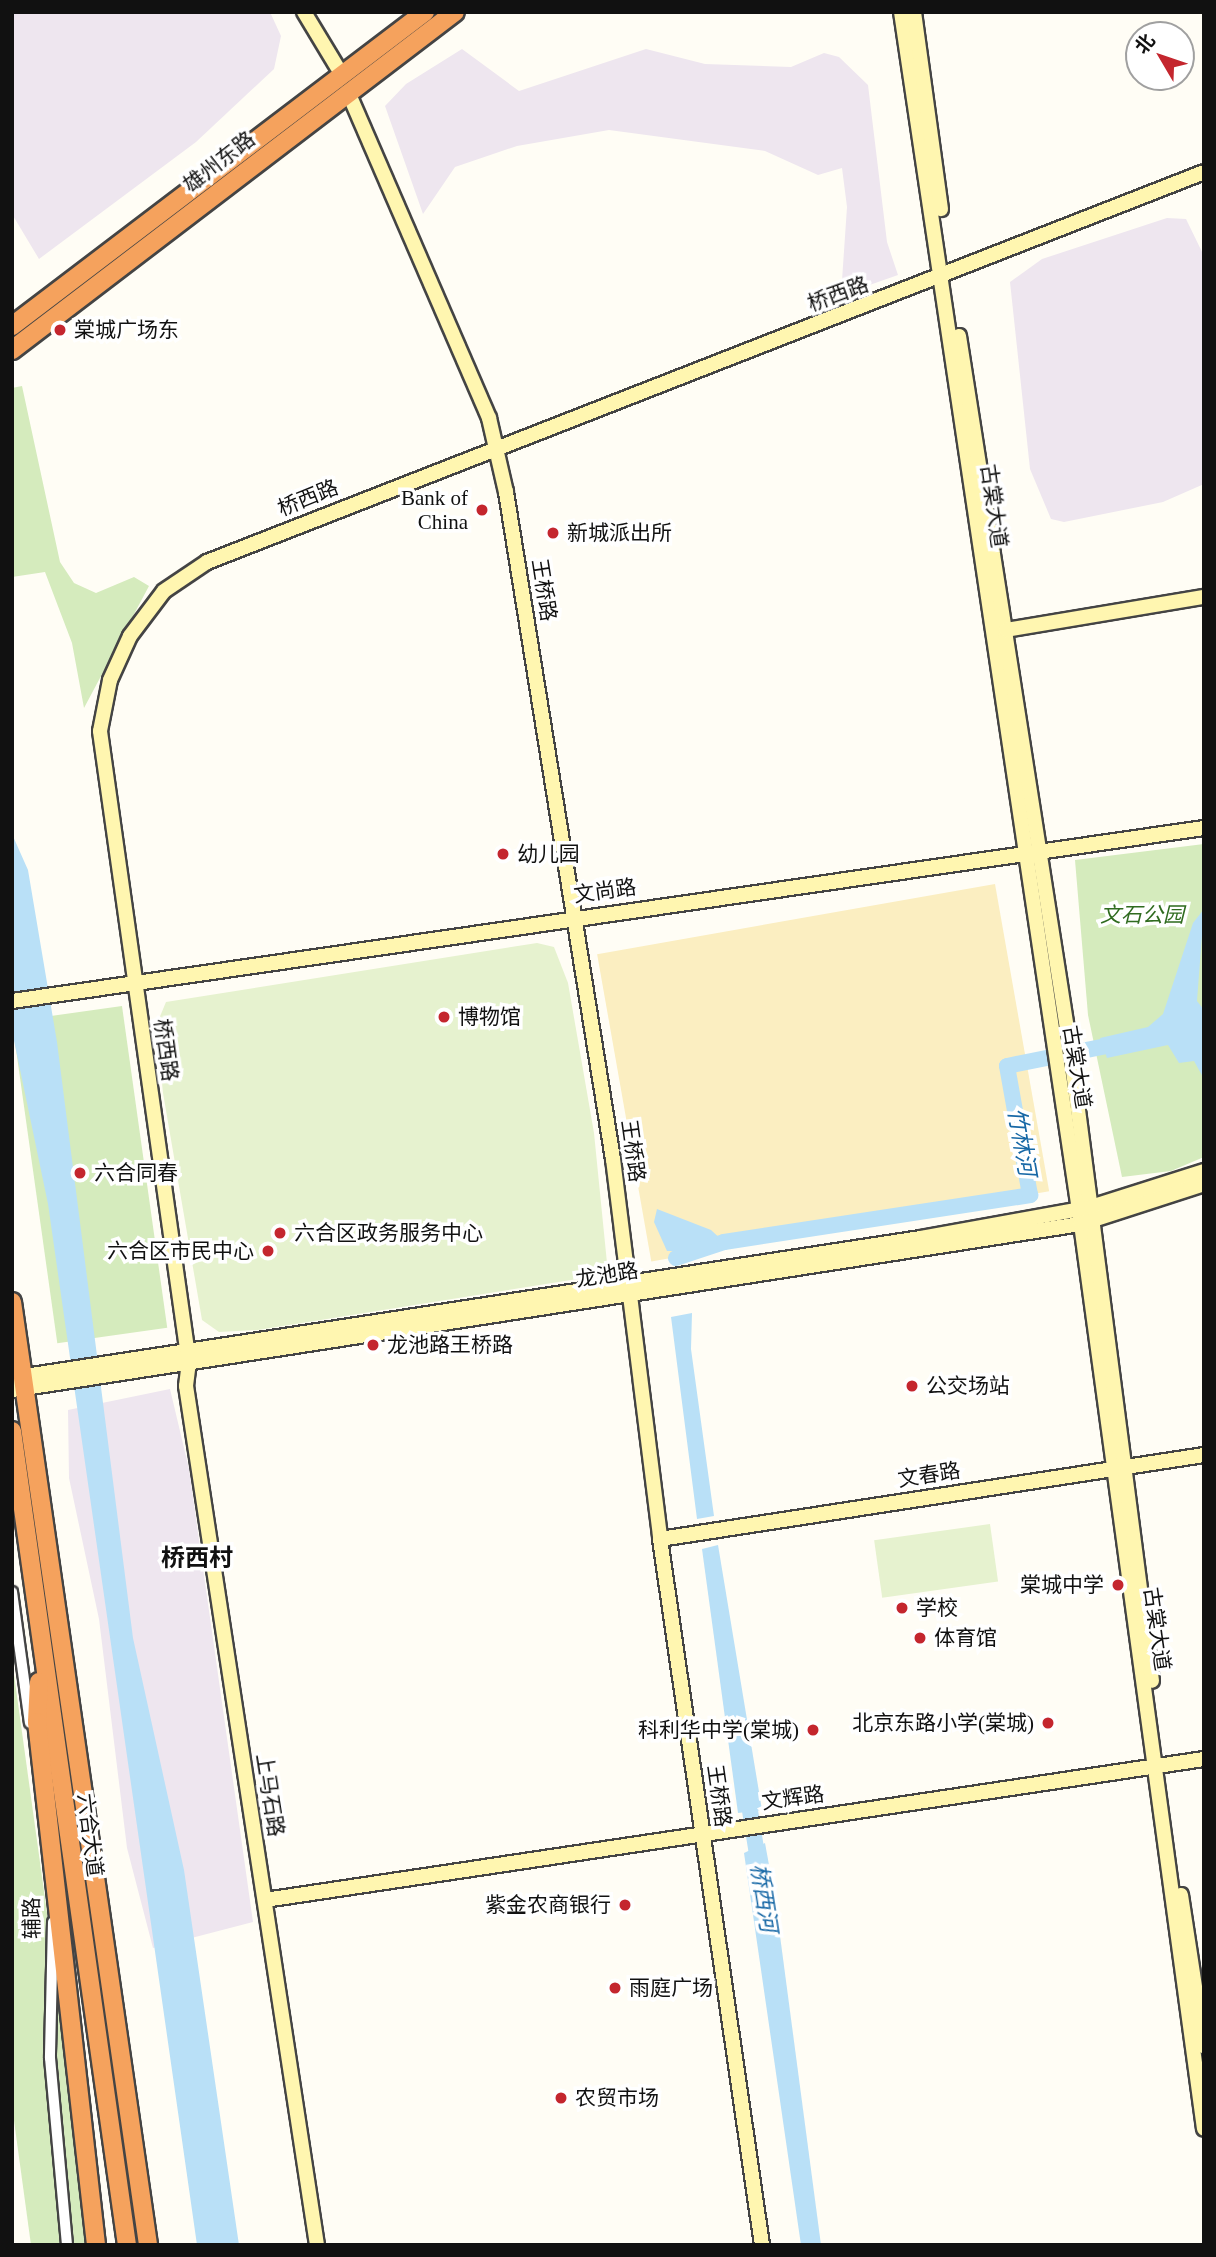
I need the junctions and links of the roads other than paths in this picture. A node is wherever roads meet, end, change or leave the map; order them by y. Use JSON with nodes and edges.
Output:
{"nodes":[{"id":1,"x":304,"y":12,"type":"edge"},
{"id":2,"x":425,"y":12,"type":"edge"},
{"id":3,"x":455,"y":12,"type":"edge"},
{"id":4,"x":901,"y":12,"type":"edge"},
{"id":5,"x":914,"y":12,"type":"edge"},
{"id":6,"x":345,"y":83,"type":"junction"},
{"id":7,"x":1204,"y":172,"type":"edge"},
{"id":8,"x":945,"y":276,"type":"junction"},
{"id":9,"x":12,"y":326,"type":"edge"},
{"id":10,"x":12,"y":350,"type":"edge"},
{"id":11,"x":495,"y":444,"type":"junction"},
{"id":12,"x":1204,"y":597,"type":"edge"},
{"id":13,"x":1006,"y":630,"type":"junction"},
{"id":14,"x":1204,"y":828,"type":"edge"},
{"id":15,"x":1039,"y":848,"type":"junction"},
{"id":16,"x":1022,"y":855,"type":"junction"},
{"id":17,"x":577,"y":916,"type":"junction"},
{"id":18,"x":136,"y":984,"type":"junction"},
{"id":19,"x":12,"y":1001,"type":"edge"},
{"id":20,"x":1204,"y":1171,"type":"edge"},
{"id":21,"x":1204,"y":1184,"type":"edge"},
{"id":22,"x":1085,"y":1216,"type":"junction"},
{"id":23,"x":627,"y":1287,"type":"junction"},
{"id":24,"x":12,"y":1302,"type":"edge"},
{"id":25,"x":188,"y":1357,"type":"junction"},
{"id":26,"x":18,"y":1383,"type":"edge"},
{"id":27,"x":12,"y":1430,"type":"edge"},
{"id":28,"x":1204,"y":1455,"type":"edge"},
{"id":29,"x":1121,"y":1466,"type":"junction"},
{"id":30,"x":660,"y":1539,"type":"junction"},
{"id":31,"x":12,"y":1592,"type":"edge"},
{"id":32,"x":42,"y":1644,"type":"junction"},
{"id":33,"x":1204,"y":1759,"type":"edge"},
{"id":34,"x":1158,"y":1765,"type":"junction"},
{"id":35,"x":703,"y":1833,"type":"junction"},
{"id":36,"x":58,"y":1874,"type":"junction"},
{"id":37,"x":265,"y":1900,"type":"junction"},
{"id":38,"x":51,"y":1903,"type":"junction"},
{"id":39,"x":1204,"y":2046,"type":"edge"},
{"id":40,"x":1204,"y":2129,"type":"edge"},
{"id":41,"x":135,"y":2148,"type":"junction"},
{"id":42,"x":67,"y":2245,"type":"edge"},
{"id":43,"x":96,"y":2245,"type":"edge"},
{"id":44,"x":127,"y":2245,"type":"edge"},
{"id":45,"x":148,"y":2245,"type":"edge"},
{"id":46,"x":158,"y":2245,"type":"edge"},
{"id":47,"x":317,"y":2245,"type":"edge"},
{"id":48,"x":762,"y":2245,"type":"edge"}],
"edges":[{"from":1,"to":6,"type":"street","name":"王桥路"},
{"from":2,"to":6,"type":"highway","name":"雄州东路"},
{"from":3,"to":6,"type":"highway","name":"雄州东路"},
{"from":4,"to":8,"type":"street","name":"古棠大道"},
{"from":5,"to":8,"type":"street","name":"古棠大道"},
{"from":6,"to":9,"type":"highway","name":"雄州东路"},
{"from":6,"to":10,"type":"highway","name":"雄州东路"},
{"from":6,"to":11,"type":"street","name":"王桥路"},
{"from":7,"to":8,"type":"street","name":"桥西路"},
{"from":8,"to":11,"type":"street","name":"桥西路"},
{"from":8,"to":13,"type":"street","name":"古棠大道"},
{"from":8,"to":16,"type":"street","name":"古棠大道"},
{"from":11,"to":17,"type":"street","name":"王桥路"},
{"from":11,"to":18,"type":"street","name":"桥西路"},
{"from":12,"to":13,"type":"street"},
{"from":13,"to":15,"type":"street","name":"古棠大道"},
{"from":14,"to":15,"type":"street","name":"文尚路"},
{"from":15,"to":16,"type":"street","name":"文尚路"},
{"from":15,"to":22,"type":"street","name":"古棠大道"},
{"from":16,"to":17,"type":"street","name":"文尚路"},
{"from":16,"to":22,"type":"street","name":"古棠大道"},
{"from":17,"to":18,"type":"street","name":"文尚路"},
{"from":17,"to":23,"type":"street","name":"王桥路"},
{"from":18,"to":19,"type":"street","name":"文尚路"},
{"from":18,"to":25,"type":"street","name":"桥西路"},
{"from":20,"to":22,"type":"street","name":"龙池路"},
{"from":21,"to":22,"type":"street","name":"龙池路"},
{"from":22,"to":23,"type":"street","name":"龙池路"},
{"from":22,"to":29,"type":"street","name":"古棠大道"},
{"from":23,"to":25,"type":"street","name":"龙池路"},
{"from":23,"to":30,"type":"street","name":"王桥路"},
{"from":24,"to":26,"type":"highway","name":"六合大道"},
{"from":25,"to":26,"type":"street","name":"龙池路"},
{"from":25,"to":37,"type":"street","name":"上马石路"},
{"from":26,"to":41,"type":"highway","name":"六合大道"},
{"from":27,"to":32,"type":"highway","name":"六合大道"},
{"from":28,"to":29,"type":"street","name":"文春路"},
{"from":29,"to":30,"type":"street","name":"文春路"},
{"from":29,"to":34,"type":"street","name":"古棠大道"},
{"from":30,"to":35,"type":"street","name":"王桥路"},
{"from":31,"to":38,"type":"street","name":"辅路"},
{"from":32,"to":36,"type":"highway"},
{"from":32,"to":44,"type":"highway","name":"六合大道"},
{"from":33,"to":34,"type":"street","name":"文辉路"},
{"from":34,"to":35,"type":"street","name":"文辉路"},
{"from":34,"to":39,"type":"street","name":"古棠大道"},
{"from":34,"to":40,"type":"street","name":"古棠大道"},
{"from":35,"to":37,"type":"street","name":"文辉路"},
{"from":35,"to":48,"type":"street","name":"王桥路"},
{"from":36,"to":38,"type":"street"},
{"from":36,"to":43,"type":"highway"},
{"from":37,"to":47,"type":"street","name":"上马石路"},
{"from":38,"to":42,"type":"street","name":"辅路"},
{"from":41,"to":45,"type":"highway"},
{"from":41,"to":46,"type":"highway"}]}
